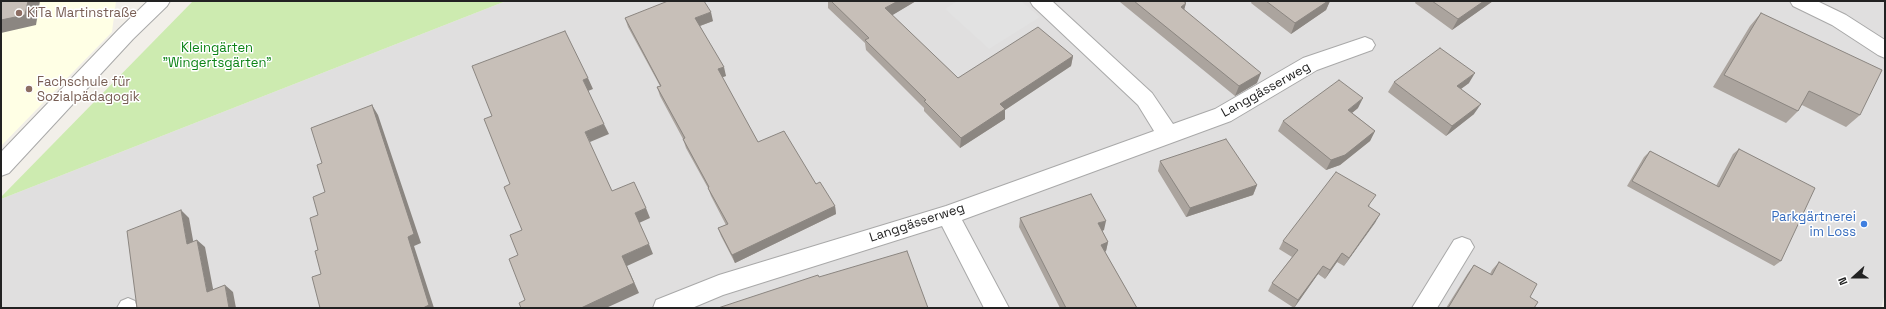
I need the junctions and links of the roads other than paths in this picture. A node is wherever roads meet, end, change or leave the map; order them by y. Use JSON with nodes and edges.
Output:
{"nodes":[{"id":1,"x":160,"y":1,"type":"edge"},
{"id":2,"x":1040,"y":1,"type":"edge"},
{"id":3,"x":1800,"y":1,"type":"edge"},
{"id":4,"x":1365,"y":45,"type":"dead end"},
{"id":5,"x":1885,"y":50,"type":"edge"},
{"id":6,"x":1168,"y":135,"type":"junction"},
{"id":7,"x":1,"y":167,"type":"edge"},
{"id":8,"x":948,"y":214,"type":"junction"},
{"id":9,"x":1462,"y":247,"type":"dead end"},
{"id":10,"x":665,"y":308,"type":"edge"},
{"id":11,"x":997,"y":308,"type":"edge"},
{"id":12,"x":1424,"y":308,"type":"edge"}],
"edges":[{"from":1,"to":7,"type":"street"},
{"from":2,"to":6,"type":"street"},
{"from":3,"to":5,"type":"street"},
{"from":4,"to":6,"type":"street","name":"Langgässerweg"},
{"from":6,"to":8,"type":"street","name":"Langgässerweg"},
{"from":8,"to":10,"type":"street","name":"Langgässerweg"},
{"from":8,"to":11,"type":"street"},
{"from":9,"to":12,"type":"street"}]}
